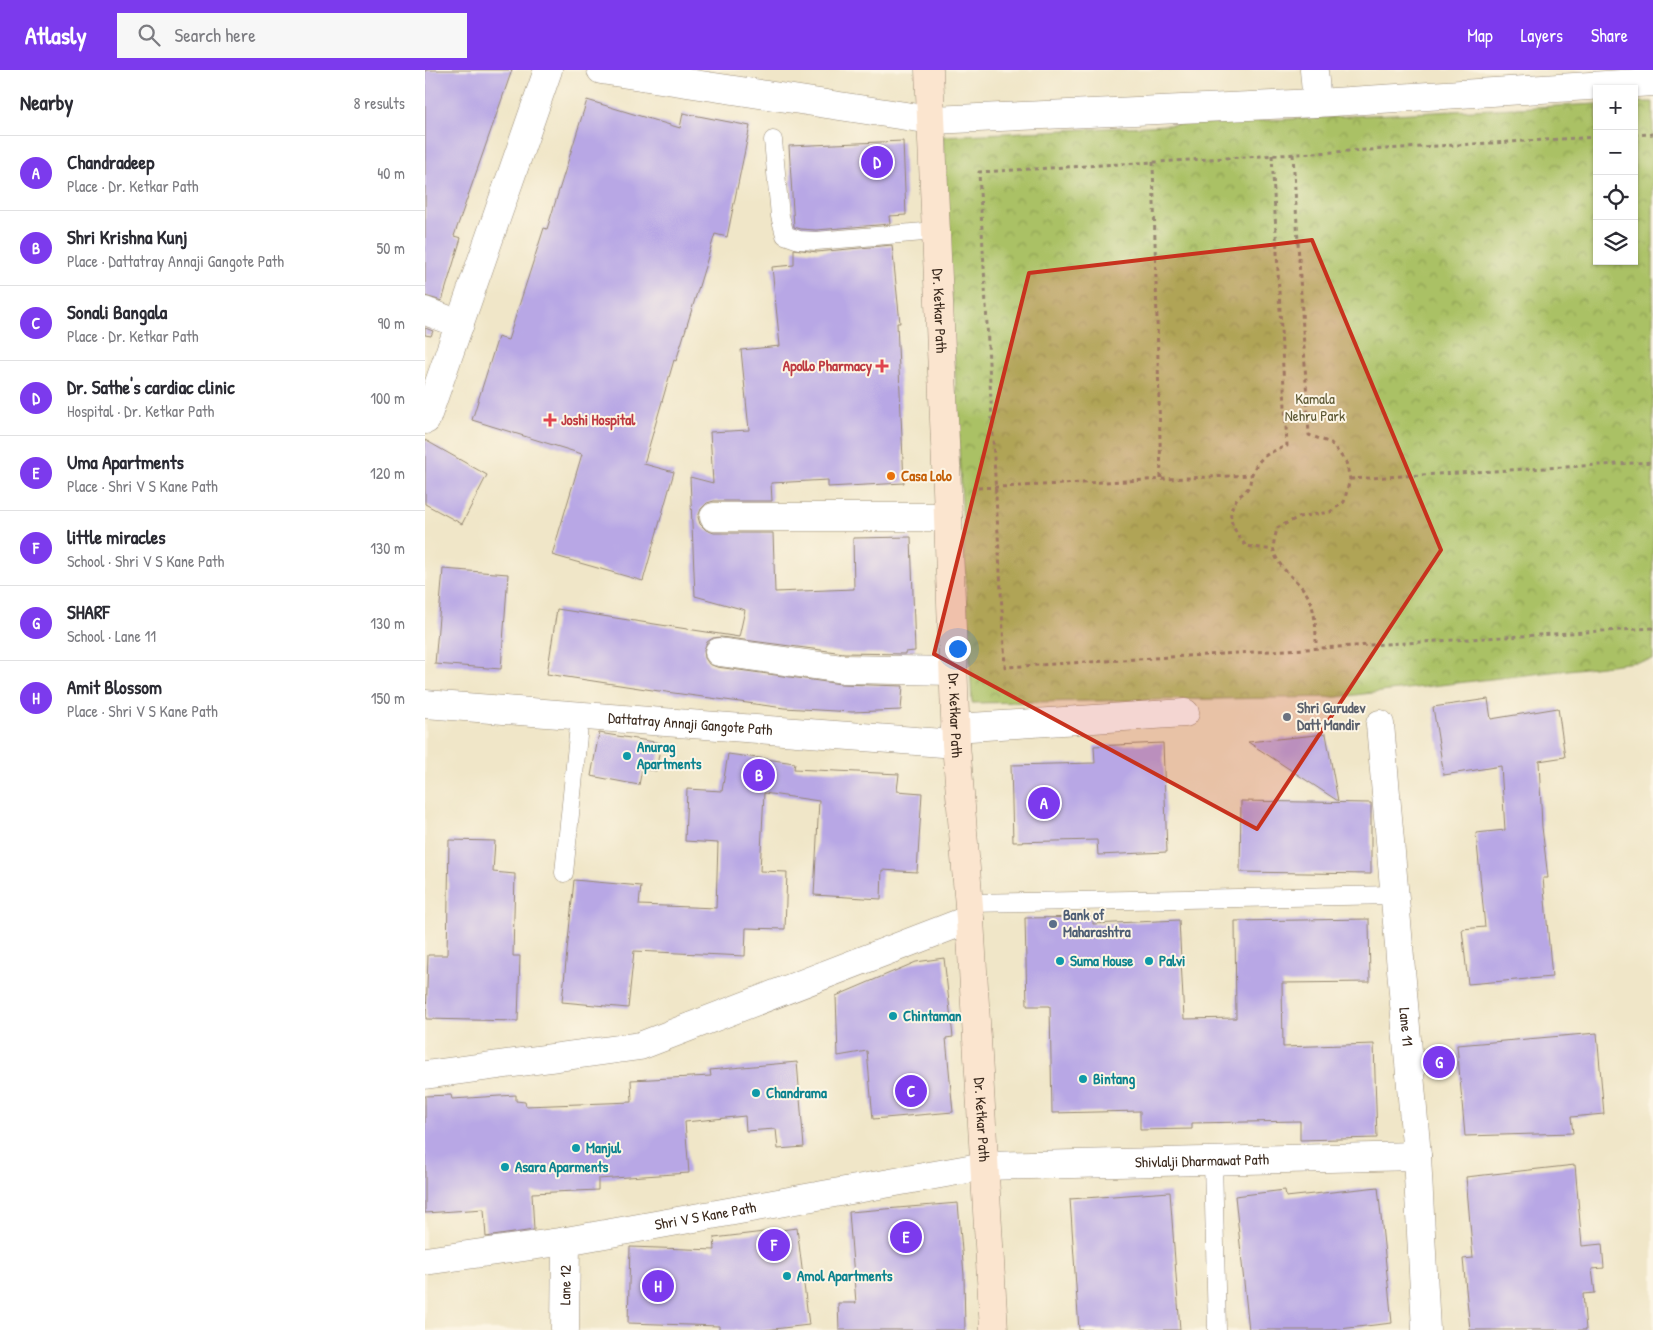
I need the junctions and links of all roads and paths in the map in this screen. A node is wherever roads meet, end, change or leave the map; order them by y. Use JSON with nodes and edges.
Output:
{"nodes":[{"id":1,"x":548,"y":70,"type":"edge"},
{"id":2,"x":601,"y":70,"type":"edge"},
{"id":3,"x":929,"y":70,"type":"edge"},
{"id":4,"x":1314,"y":70,"type":"edge"},
{"id":5,"x":1653,"y":82,"type":"edge"},
{"id":6,"x":1317,"y":103,"type":"junction"},
{"id":7,"x":931,"y":120,"type":"junction"},
{"id":8,"x":1653,"y":134,"type":"edge"},
{"id":9,"x":1638,"y":135,"type":"edge"},
{"id":10,"x":1593,"y":137,"type":"edge"},
{"id":11,"x":773,"y":140,"type":"dead end"},
{"id":12,"x":1293,"y":154,"type":"junction"},
{"id":13,"x":1272,"y":155,"type":"junction"},
{"id":14,"x":1153,"y":162,"type":"junction"},
{"id":15,"x":936,"y":231,"type":"junction"},
{"id":16,"x":425,"y":311,"type":"edge"},
{"id":17,"x":460,"y":324,"type":"junction"},
{"id":18,"x":427,"y":420,"type":"dead end"},
{"id":19,"x":1653,"y":462,"type":"edge"},
{"id":20,"x":1252,"y":475,"type":"junction"},
{"id":21,"x":1161,"y":479,"type":"junction"},
{"id":22,"x":1350,"y":479,"type":"junction"},
{"id":23,"x":995,"y":487,"type":"junction"},
{"id":24,"x":715,"y":517,"type":"dead end"},
{"id":25,"x":948,"y":517,"type":"junction"},
{"id":26,"x":1273,"y":550,"type":"junction"},
{"id":27,"x":1653,"y":628,"type":"edge"},
{"id":28,"x":1317,"y":648,"type":"junction"},
{"id":29,"x":719,"y":652,"type":"dead end"},
{"id":30,"x":953,"y":671,"type":"junction"},
{"id":31,"x":425,"y":704,"type":"edge"},
{"id":32,"x":1185,"y":713,"type":"dead end"},
{"id":33,"x":580,"y":716,"type":"junction"},
{"id":34,"x":1380,"y":724,"type":"dead end"},
{"id":35,"x":956,"y":736,"type":"junction"},
{"id":36,"x":564,"y":872,"type":"dead end"},
{"id":37,"x":1395,"y":895,"type":"junction"},
{"id":38,"x":970,"y":911,"type":"junction"},
{"id":39,"x":425,"y":1075,"type":"edge"},
{"id":40,"x":1417,"y":1156,"type":"junction"},
{"id":41,"x":1213,"y":1161,"type":"junction"},
{"id":42,"x":985,"y":1166,"type":"junction"},
{"id":43,"x":566,"y":1241,"type":"junction"},
{"id":44,"x":425,"y":1261,"type":"edge"},
{"id":45,"x":565,"y":1330,"type":"edge"},
{"id":46,"x":994,"y":1330,"type":"edge"},
{"id":47,"x":1217,"y":1330,"type":"edge"},
{"id":48,"x":1426,"y":1330,"type":"edge"}],
"edges":[{"from":1,"to":17,"type":"street"},
{"from":2,"to":7,"type":"street"},
{"from":3,"to":7,"type":"street","name":"Dr. Ketkar Path"},
{"from":4,"to":6,"type":"street"},
{"from":5,"to":6,"type":"street"},
{"from":6,"to":7,"type":"street"},
{"from":7,"to":15,"type":"street","name":"Dr. Ketkar Path"},
{"from":8,"to":9,"type":"path"},
{"from":10,"to":12,"type":"path"},
{"from":11,"to":15,"type":"lane"},
{"from":12,"to":13,"type":"path"},
{"from":12,"to":22,"type":"path"},
{"from":13,"to":14,"type":"path"},
{"from":13,"to":20,"type":"path"},
{"from":14,"to":21,"type":"path"},
{"from":14,"to":23,"type":"path"},
{"from":15,"to":25,"type":"street","name":"Dr. Ketkar Path"},
{"from":16,"to":17,"type":"street"},
{"from":17,"to":18,"type":"street"},
{"from":19,"to":22,"type":"path"},
{"from":20,"to":21,"type":"path"},
{"from":20,"to":26,"type":"path"},
{"from":21,"to":23,"type":"path"},
{"from":22,"to":26,"type":"path"},
{"from":23,"to":28,"type":"path"},
{"from":24,"to":25,"type":"street"},
{"from":25,"to":30,"type":"street","name":"Dr. Ketkar Path"},
{"from":26,"to":28,"type":"path"},
{"from":27,"to":28,"type":"path"},
{"from":29,"to":30,"type":"street"},
{"from":30,"to":35,"type":"street","name":"Dr. Ketkar Path"},
{"from":31,"to":33,"type":"street","name":"Dattatray Annaji Gangote Path"},
{"from":32,"to":35,"type":"street","name":"Dattatray Annaji Gangote Path"},
{"from":33,"to":35,"type":"street","name":"Dattatray Annaji Gangote Path"},
{"from":33,"to":36,"type":"lane"},
{"from":34,"to":37,"type":"street","name":"Lane 11"},
{"from":35,"to":38,"type":"street","name":"Dr. Ketkar Path"},
{"from":37,"to":38,"type":"lane"},
{"from":37,"to":40,"type":"street","name":"Lane 11"},
{"from":38,"to":39,"type":"street"},
{"from":38,"to":42,"type":"street","name":"Dr. Ketkar Path"},
{"from":40,"to":41,"type":"street","name":"Shivlalji Dharmawat Path"},
{"from":40,"to":48,"type":"street","name":"Lane 11"},
{"from":41,"to":42,"type":"street","name":"Shivlalji Dharmawat Path"},
{"from":41,"to":47,"type":"lane"},
{"from":42,"to":43,"type":"street","name":"Shri V S Kane Path"},
{"from":42,"to":46,"type":"street","name":"Dr. Ketkar Path"},
{"from":43,"to":44,"type":"street","name":"Shri V S Kane Path"},
{"from":43,"to":45,"type":"street","name":"Lane 12"}]}
